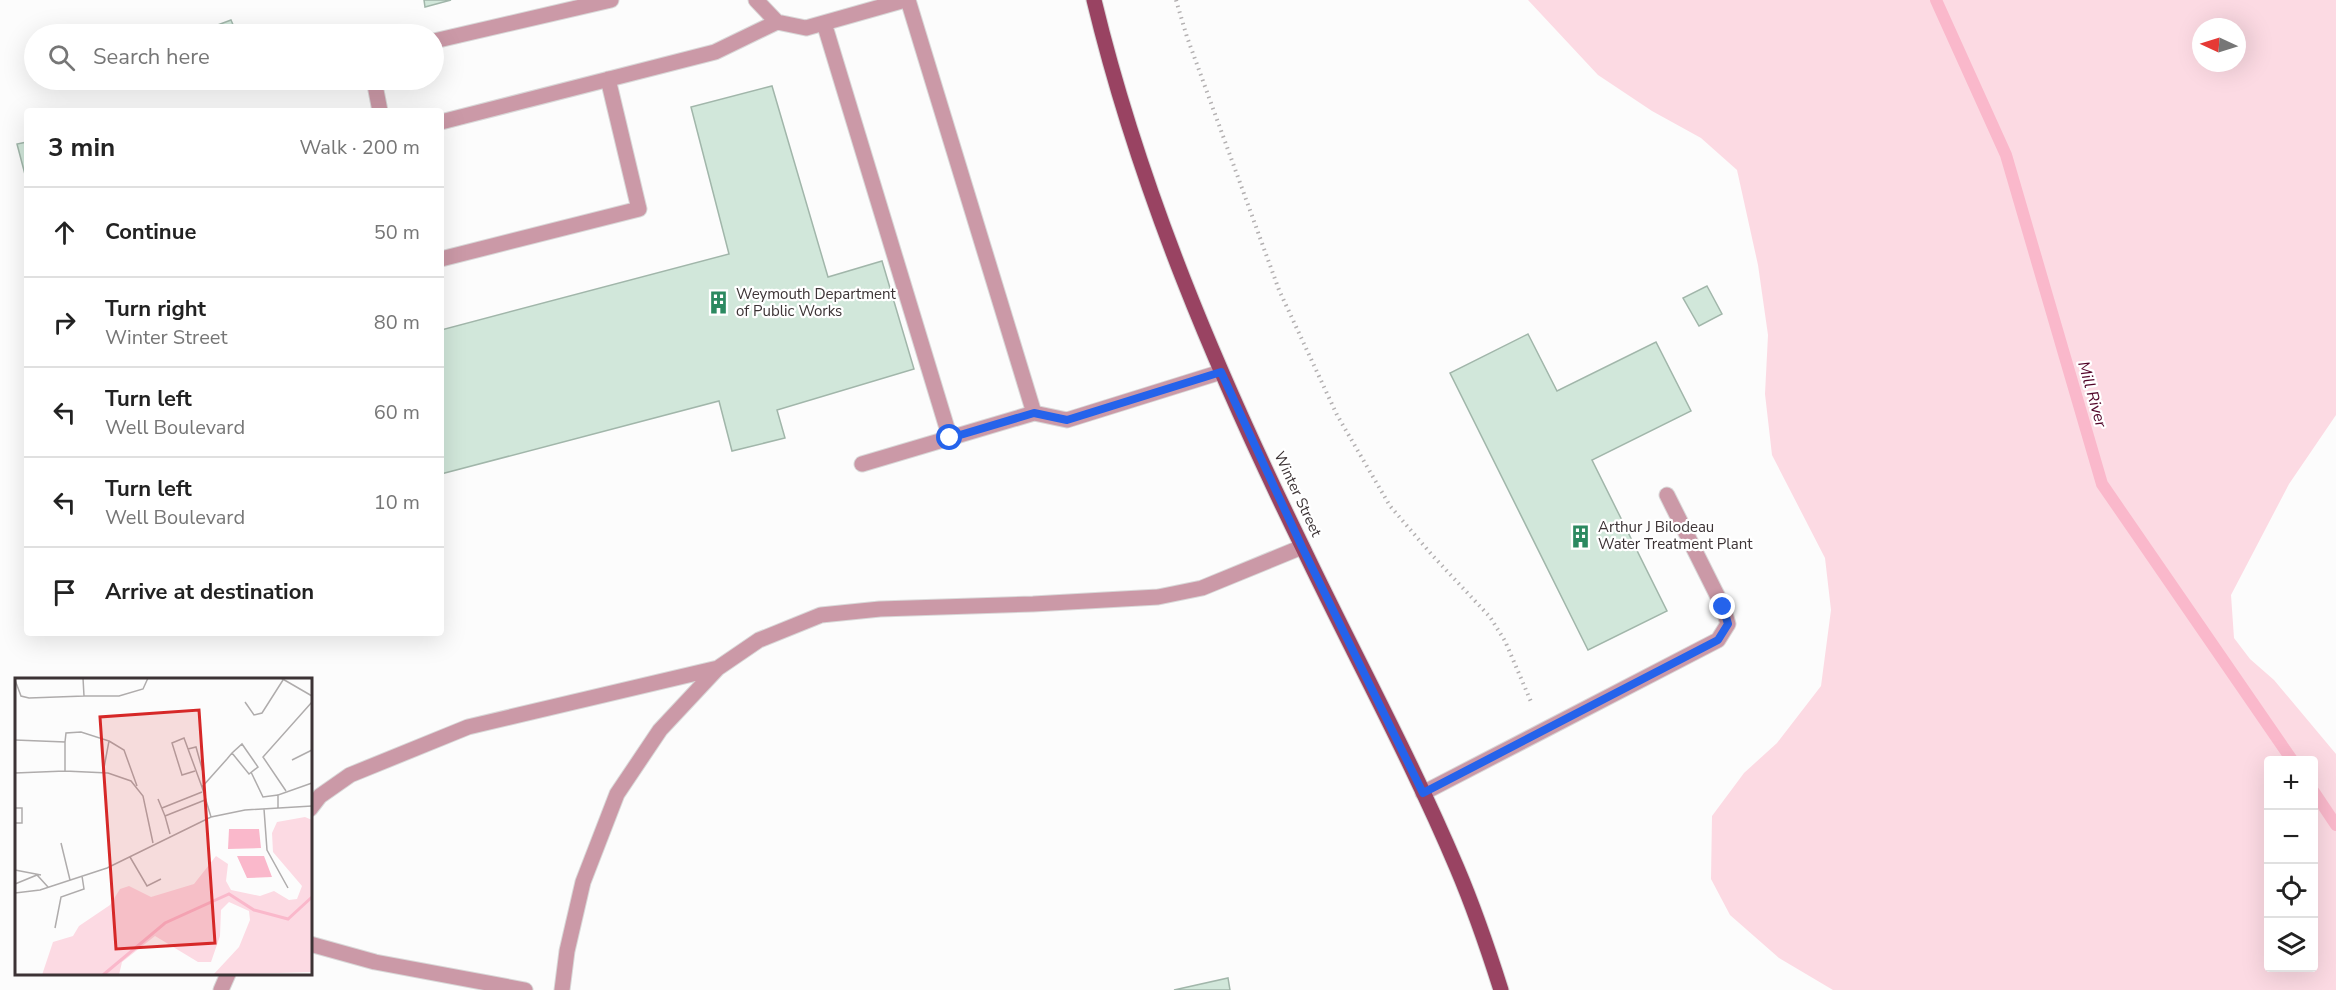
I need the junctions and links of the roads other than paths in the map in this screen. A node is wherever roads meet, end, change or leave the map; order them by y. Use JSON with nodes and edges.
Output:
{"nodes":[{"id":1,"x":610,"y":0,"type":"edge"},
{"id":2,"x":756,"y":0,"type":"edge"},
{"id":3,"x":906,"y":0,"type":"edge"},
{"id":4,"x":1094,"y":0,"type":"edge"},
{"id":5,"x":777,"y":22,"type":"junction"},
{"id":6,"x":824,"y":23,"type":"junction"},
{"id":7,"x":444,"y":39,"type":"edge"},
{"id":8,"x":608,"y":79,"type":"junction"},
{"id":9,"x":376,"y":90,"type":"edge"},
{"id":10,"x":379,"y":108,"type":"edge"},
{"id":11,"x":444,"y":121,"type":"edge"},
{"id":12,"x":444,"y":258,"type":"edge"},
{"id":13,"x":1221,"y":372,"type":"junction"},
{"id":14,"x":1034,"y":413,"type":"junction"},
{"id":15,"x":950,"y":438,"type":"junction"},
{"id":16,"x":862,"y":464,"type":"dead end"},
{"id":17,"x":1667,"y":495,"type":"dead end"},
{"id":18,"x":1302,"y":547,"type":"junction"},
{"id":19,"x":718,"y":668,"type":"junction"},
{"id":20,"x":1423,"y":793,"type":"junction"},
{"id":21,"x":312,"y":806,"type":"edge"},
{"id":22,"x":312,"y":945,"type":"edge"},
{"id":23,"x":228,"y":975,"type":"edge"},
{"id":24,"x":221,"y":990,"type":"edge"},
{"id":25,"x":525,"y":990,"type":"edge"},
{"id":26,"x":562,"y":990,"type":"edge"},
{"id":27,"x":1501,"y":990,"type":"edge"}],
"edges":[{"from":1,"to":7,"type":"lane"},
{"from":2,"to":5,"type":"lane"},
{"from":3,"to":6,"type":"lane"},
{"from":3,"to":14,"type":"lane"},
{"from":4,"to":13,"type":"main road","name":"Winter Street"},
{"from":5,"to":6,"type":"lane"},
{"from":5,"to":8,"type":"lane"},
{"from":6,"to":15,"type":"lane"},
{"from":8,"to":11,"type":"lane"},
{"from":8,"to":12,"type":"lane"},
{"from":9,"to":10,"type":"lane"},
{"from":13,"to":14,"type":"lane"},
{"from":13,"to":18,"type":"main road","name":"Winter Street"},
{"from":14,"to":15,"type":"lane"},
{"from":15,"to":16,"type":"lane"},
{"from":17,"to":20,"type":"lane"},
{"from":18,"to":19,"type":"lane"},
{"from":18,"to":20,"type":"main road","name":"Winter Street"},
{"from":19,"to":21,"type":"lane"},
{"from":19,"to":26,"type":"lane"},
{"from":20,"to":27,"type":"main road","name":"Winter Street"},
{"from":22,"to":25,"type":"lane"},
{"from":23,"to":24,"type":"lane"}]}
